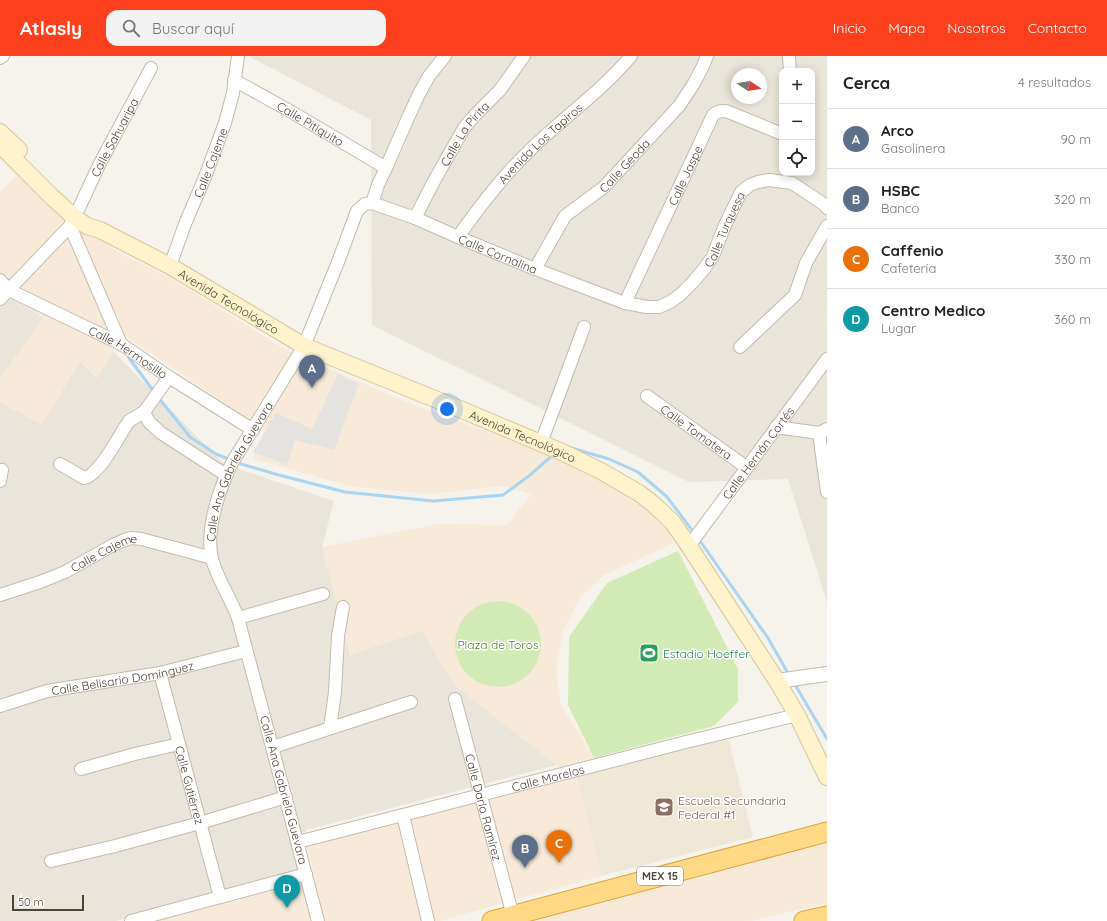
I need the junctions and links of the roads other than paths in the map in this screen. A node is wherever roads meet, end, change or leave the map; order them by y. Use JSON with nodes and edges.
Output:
{"nodes":[{"id":1,"x":3,"y":56,"type":"edge"},
{"id":2,"x":238,"y":56,"type":"edge"},
{"id":3,"x":445,"y":56,"type":"edge"},
{"id":4,"x":524,"y":56,"type":"edge"},
{"id":5,"x":631,"y":56,"type":"edge"},
{"id":6,"x":707,"y":56,"type":"edge"},
{"id":7,"x":789,"y":56,"type":"edge"},
{"id":8,"x":0,"y":58,"type":"edge"},
{"id":9,"x":151,"y":68,"type":"dead end"},
{"id":10,"x":790,"y":68,"type":"edge"},
{"id":11,"x":234,"y":80,"type":"junction"},
{"id":12,"x":779,"y":133,"type":"edge"},
{"id":13,"x":0,"y":136,"type":"edge"},
{"id":14,"x":386,"y":168,"type":"junction"},
{"id":15,"x":794,"y":178,"type":"edge"},
{"id":16,"x":372,"y":202,"type":"junction"},
{"id":17,"x":827,"y":208,"type":"edge"},
{"id":18,"x":72,"y":212,"type":"junction"},
{"id":19,"x":415,"y":218,"type":"junction"},
{"id":20,"x":827,"y":226,"type":"edge"},
{"id":21,"x":458,"y":238,"type":"junction"},
{"id":22,"x":170,"y":266,"type":"junction"},
{"id":23,"x":535,"y":269,"type":"junction"},
{"id":24,"x":0,"y":280,"type":"edge"},
{"id":25,"x":9,"y":290,"type":"junction"},
{"id":26,"x":0,"y":299,"type":"edge"},
{"id":27,"x":625,"y":303,"type":"junction"},
{"id":28,"x":584,"y":326,"type":"dead end"},
{"id":29,"x":121,"y":344,"type":"junction"},
{"id":30,"x":304,"y":346,"type":"junction"},
{"id":31,"x":740,"y":347,"type":"dead end"},
{"id":32,"x":827,"y":359,"type":"edge"},
{"id":33,"x":169,"y":377,"type":"junction"},
{"id":34,"x":647,"y":396,"type":"dead end"},
{"id":35,"x":144,"y":412,"type":"junction"},
{"id":36,"x":776,"y":427,"type":"junction"},
{"id":37,"x":253,"y":430,"type":"junction"},
{"id":38,"x":823,"y":431,"type":"edge"},
{"id":39,"x":541,"y":443,"type":"junction"},
{"id":40,"x":60,"y":464,"type":"dead end"},
{"id":41,"x":746,"y":467,"type":"junction"},
{"id":42,"x":226,"y":474,"type":"junction"},
{"id":43,"x":827,"y":492,"type":"edge"},
{"id":44,"x":689,"y":546,"type":"junction"},
{"id":45,"x":212,"y":558,"type":"junction"},
{"id":46,"x":323,"y":594,"type":"dead end"},
{"id":47,"x":0,"y":595,"type":"edge"},
{"id":48,"x":343,"y":607,"type":"dead end"},
{"id":49,"x":238,"y":618,"type":"junction"},
{"id":50,"x":246,"y":651,"type":"junction"},
{"id":51,"x":160,"y":673,"type":"junction"},
{"id":52,"x":827,"y":674,"type":"edge"},
{"id":53,"x":777,"y":681,"type":"junction"},
{"id":54,"x":455,"y":700,"type":"dead end"},
{"id":55,"x":411,"y":702,"type":"dead end"},
{"id":56,"x":0,"y":706,"type":"edge"},
{"id":57,"x":797,"y":715,"type":"junction"},
{"id":58,"x":330,"y":728,"type":"junction"},
{"id":59,"x":179,"y":744,"type":"junction"},
{"id":60,"x":273,"y":747,"type":"junction"},
{"id":61,"x":81,"y":769,"type":"dead end"},
{"id":62,"x":827,"y":777,"type":"edge"},
{"id":63,"x":481,"y":795,"type":"junction"},
{"id":64,"x":286,"y":798,"type":"junction"},
{"id":65,"x":403,"y":814,"type":"junction"},
{"id":66,"x":200,"y":823,"type":"junction"},
{"id":67,"x":827,"y":832,"type":"edge"},
{"id":68,"x":298,"y":842,"type":"junction"},
{"id":69,"x":50,"y":861,"type":"dead end"},
{"id":70,"x":306,"y":874,"type":"junction"},
{"id":71,"x":220,"y":897,"type":"junction"},
{"id":72,"x":513,"y":916,"type":"junction"},
{"id":73,"x":827,"y":916,"type":"edge"},
{"id":74,"x":131,"y":921,"type":"edge"},
{"id":75,"x":318,"y":921,"type":"edge"},
{"id":76,"x":428,"y":921,"type":"edge"},
{"id":77,"x":492,"y":921,"type":"edge"},
{"id":78,"x":804,"y":921,"type":"edge"}],
"edges":[{"from":1,"to":8,"type":"street"},
{"from":2,"to":11,"type":"street","name":"Calle Cajeme"},
{"from":3,"to":14,"type":"street"},
{"from":4,"to":19,"type":"street","name":"Calle La Pirita"},
{"from":5,"to":21,"type":"street","name":"Avenida Los Tapiros"},
{"from":6,"to":23,"type":"street","name":"Calle Geoda"},
{"from":7,"to":10,"type":"street"},
{"from":9,"to":18,"type":"street","name":"Calle Sahuaripa"},
{"from":11,"to":14,"type":"street","name":"Calle Pitiquito"},
{"from":11,"to":22,"type":"street","name":"Calle Cajeme"},
{"from":12,"to":27,"type":"street","name":"Calle Jaspe"},
{"from":13,"to":18,"type":"main road","name":"Avenida Tecnológico"},
{"from":14,"to":16,"type":"street"},
{"from":15,"to":17,"type":"street","name":"Calle Turquesa"},
{"from":15,"to":27,"type":"street","name":"Calle Turquesa"},
{"from":16,"to":19,"type":"street","name":"Calle Cornalina"},
{"from":16,"to":30,"type":"street","name":"Calle Ana Gabriela Guevara"},
{"from":18,"to":22,"type":"main road","name":"Avenida Tecnológico"},
{"from":18,"to":25,"type":"street","name":"Calle Sahuaripa"},
{"from":18,"to":29,"type":"street"},
{"from":19,"to":21,"type":"street","name":"Calle Cornalina"},
{"from":20,"to":31,"type":"street"},
{"from":21,"to":23,"type":"street","name":"Calle Cornalina"},
{"from":22,"to":30,"type":"main road","name":"Avenida Tecnológico"},
{"from":23,"to":27,"type":"street","name":"Calle Cornalina"},
{"from":24,"to":25,"type":"street","name":"Calle Hermosillo"},
{"from":25,"to":26,"type":"street","name":"Calle Sahuaripa"},
{"from":25,"to":29,"type":"street","name":"Calle Hermosillo"},
{"from":28,"to":39,"type":"street"},
{"from":29,"to":33,"type":"street","name":"Calle Hermosillo"},
{"from":30,"to":37,"type":"street","name":"Calle Ana Gabriela Guevara"},
{"from":30,"to":39,"type":"main road","name":"Avenida Tecnológico"},
{"from":32,"to":36,"type":"street","name":"Calle Hernán Cortés"},
{"from":33,"to":35,"type":"street"},
{"from":33,"to":37,"type":"street","name":"Calle Hermosillo"},
{"from":34,"to":41,"type":"street","name":"Calle Tomatera"},
{"from":35,"to":40,"type":"street"},
{"from":35,"to":42,"type":"street"},
{"from":36,"to":38,"type":"street"},
{"from":36,"to":41,"type":"street","name":"Calle Hernán Cortés"},
{"from":37,"to":42,"type":"street","name":"Calle Ana Gabriela Guevara"},
{"from":38,"to":43,"type":"street"},
{"from":39,"to":44,"type":"main road","name":"Avenida Tecnológico"},
{"from":41,"to":44,"type":"street","name":"Calle Hernán Cortés"},
{"from":42,"to":45,"type":"street","name":"Calle Ana Gabriela Guevara"},
{"from":44,"to":53,"type":"main road","name":"Avenida Tecnológico"},
{"from":45,"to":47,"type":"street","name":"Calle Cajeme"},
{"from":45,"to":49,"type":"street","name":"Calle Ana Gabriela Guevara"},
{"from":46,"to":49,"type":"street"},
{"from":48,"to":58,"type":"street"},
{"from":49,"to":50,"type":"street","name":"Calle Ana Gabriela Guevara"},
{"from":50,"to":51,"type":"street","name":"Calle Belisario Domínguez"},
{"from":50,"to":60,"type":"street","name":"Calle Ana Gabriela Guevara"},
{"from":51,"to":56,"type":"street","name":"Calle Belisario Domínguez"},
{"from":51,"to":59,"type":"street","name":"Calle Gutiérrez"},
{"from":52,"to":53,"type":"street"},
{"from":53,"to":57,"type":"main road","name":"Avenida Tecnológico"},
{"from":54,"to":63,"type":"street","name":"Calle Darío Ramírez"},
{"from":55,"to":58,"type":"street"},
{"from":57,"to":62,"type":"main road","name":"Avenida Tecnológico"},
{"from":57,"to":63,"type":"street","name":"Calle Morelos"},
{"from":58,"to":60,"type":"street"},
{"from":59,"to":61,"type":"street"},
{"from":59,"to":66,"type":"street","name":"Calle Gutiérrez"},
{"from":60,"to":64,"type":"street","name":"Calle Ana Gabriela Guevara"},
{"from":63,"to":65,"type":"street","name":"Calle Morelos"},
{"from":63,"to":72,"type":"street","name":"Calle Darío Ramírez"},
{"from":64,"to":66,"type":"street"},
{"from":64,"to":68,"type":"street","name":"Calle Ana Gabriela Guevara"},
{"from":65,"to":68,"type":"street","name":"Calle Morelos"},
{"from":65,"to":76,"type":"street"},
{"from":66,"to":69,"type":"street"},
{"from":66,"to":71,"type":"street","name":"Calle Gutiérrez"},
{"from":67,"to":72,"type":"highway","number":"MEX 15"},
{"from":68,"to":70,"type":"street","name":"Calle Ana Gabriela Guevara"},
{"from":70,"to":71,"type":"street"},
{"from":70,"to":75,"type":"street","name":"Calle Ana Gabriela Guevara"},
{"from":71,"to":74,"type":"street"},
{"from":72,"to":77,"type":"highway","number":"MEX 15"},
{"from":73,"to":78,"type":"highway"}]}
